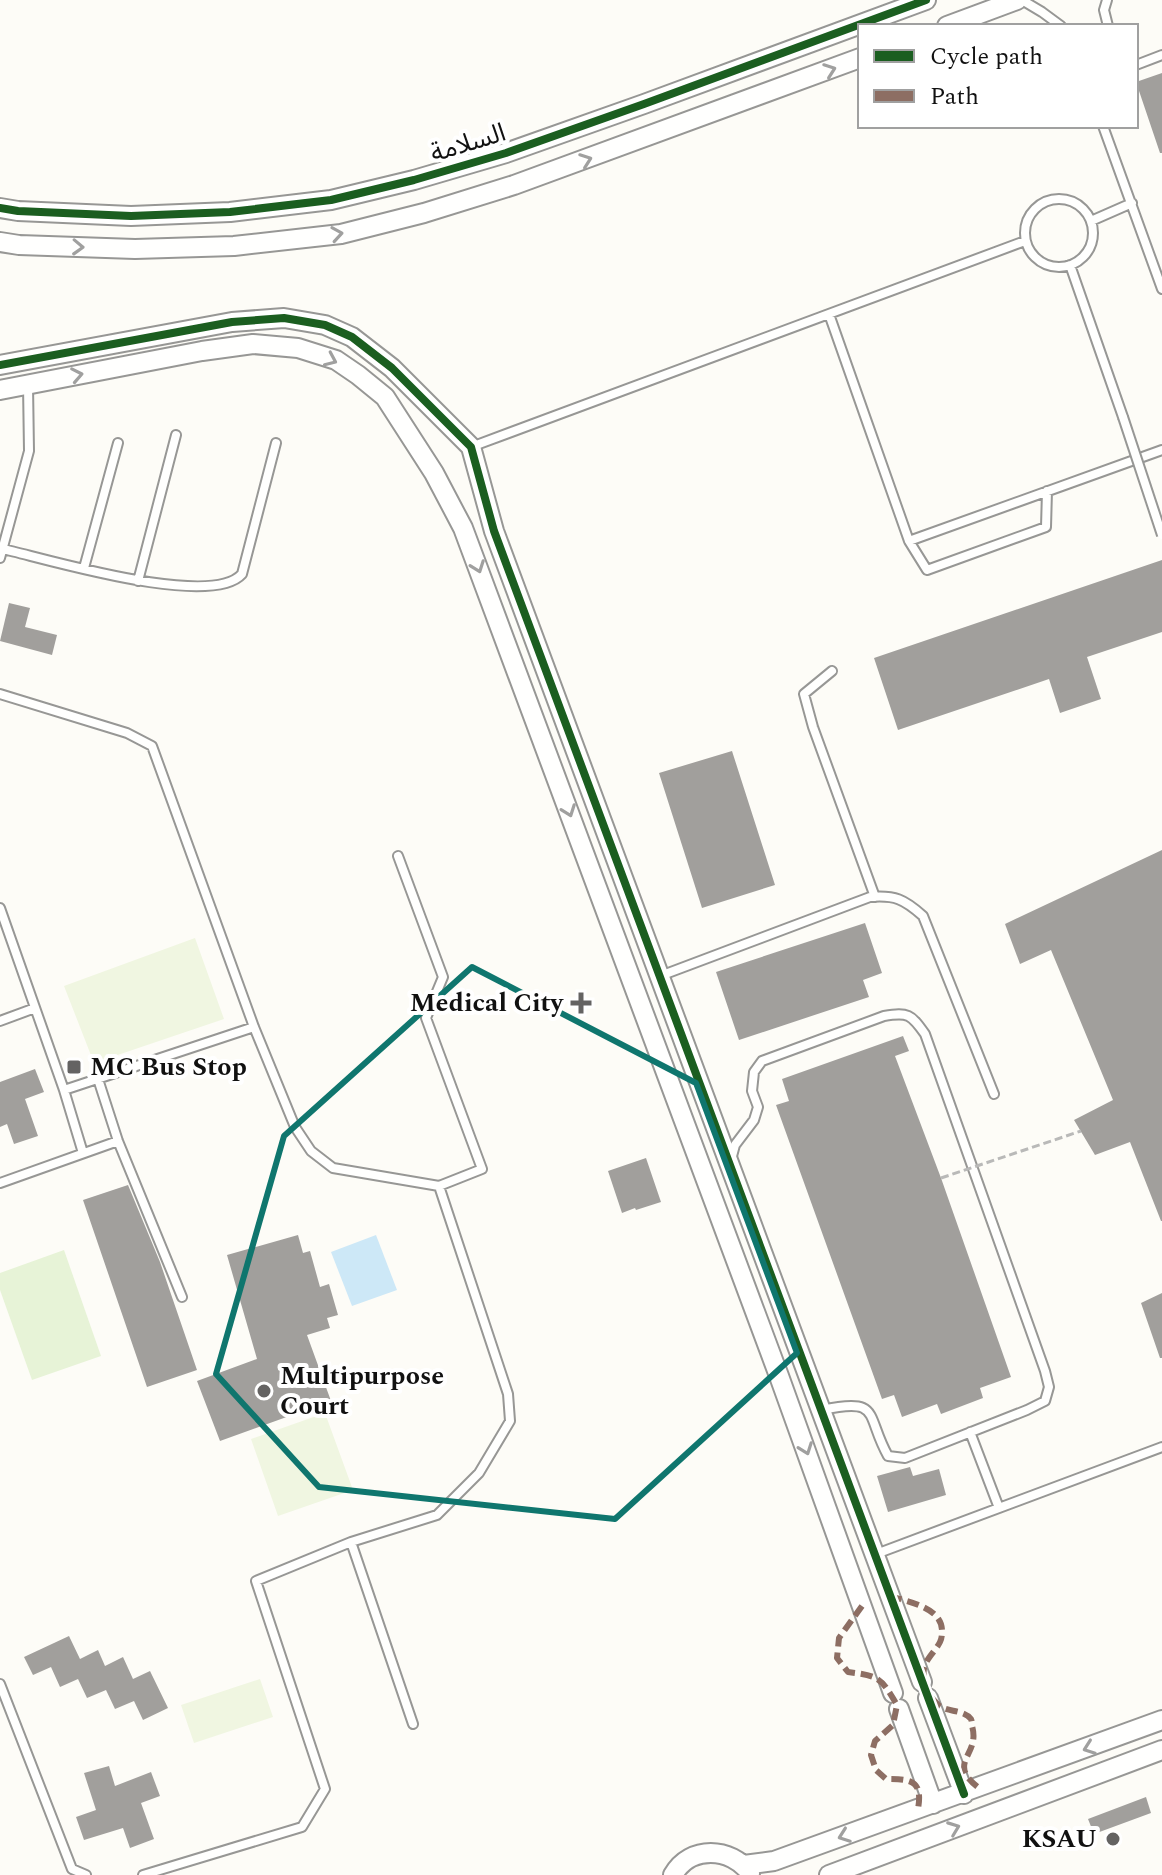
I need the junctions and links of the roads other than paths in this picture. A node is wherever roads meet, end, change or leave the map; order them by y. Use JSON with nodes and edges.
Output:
{"nodes":[{"id":1,"x":926,"y":0,"type":"edge"},
{"id":2,"x":1020,"y":0,"type":"edge"},
{"id":3,"x":1107,"y":0,"type":"edge"},
{"id":4,"x":861,"y":24,"type":"edge"},
{"id":5,"x":953,"y":24,"type":"edge"},
{"id":6,"x":1058,"y":24,"type":"edge"},
{"id":7,"x":1108,"y":24,"type":"edge"},
{"id":8,"x":858,"y":25,"type":"edge"},
{"id":9,"x":1162,"y":55,"type":"edge"},
{"id":10,"x":858,"y":59,"type":"edge"},
{"id":11,"x":1138,"y":62,"type":"edge"},
{"id":12,"x":1104,"y":128,"type":"edge"},
{"id":13,"x":1132,"y":203,"type":"junction"},
{"id":14,"x":0,"y":208,"type":"edge"},
{"id":15,"x":1091,"y":221,"type":"junction"},
{"id":16,"x":1025,"y":241,"type":"junction"},
{"id":17,"x":0,"y":242,"type":"edge"},
{"id":18,"x":1070,"y":265,"type":"junction"},
{"id":19,"x":1162,"y":289,"type":"edge"},
{"id":20,"x":829,"y":314,"type":"junction"},
{"id":21,"x":0,"y":365,"type":"edge"},
{"id":22,"x":402,"y":377,"type":"junction"},
{"id":23,"x":28,"y":384,"type":"junction"},
{"id":24,"x":0,"y":390,"type":"edge"},
{"id":25,"x":385,"y":397,"type":"junction"},
{"id":26,"x":176,"y":435,"type":"dead end"},
{"id":27,"x":118,"y":443,"type":"dead end"},
{"id":28,"x":276,"y":443,"type":"dead end"},
{"id":29,"x":471,"y":447,"type":"junction"},
{"id":30,"x":1162,"y":450,"type":"edge"},
{"id":31,"x":1047,"y":491,"type":"junction"},
{"id":32,"x":1162,"y":535,"type":"edge"},
{"id":33,"x":909,"y":541,"type":"junction"},
{"id":34,"x":1,"y":554,"type":"edge"},
{"id":35,"x":84,"y":568,"type":"junction"},
{"id":36,"x":138,"y":581,"type":"junction"},
{"id":37,"x":832,"y":671,"type":"dead end"},
{"id":38,"x":0,"y":694,"type":"edge"},
{"id":39,"x":398,"y":856,"type":"dead end"},
{"id":40,"x":875,"y":897,"type":"junction"},
{"id":41,"x":0,"y":908,"type":"edge"},
{"id":42,"x":659,"y":976,"type":"junction"},
{"id":43,"x":35,"y":1008,"type":"junction"},
{"id":44,"x":0,"y":1021,"type":"edge"},
{"id":45,"x":254,"y":1027,"type":"junction"},
{"id":46,"x":98,"y":1079,"type":"junction"},
{"id":47,"x":64,"y":1090,"type":"junction"},
{"id":48,"x":994,"y":1094,"type":"dead end"},
{"id":49,"x":118,"y":1141,"type":"junction"},
{"id":50,"x":83,"y":1153,"type":"junction"},
{"id":51,"x":730,"y":1165,"type":"junction"},
{"id":52,"x":0,"y":1183,"type":"edge"},
{"id":53,"x":439,"y":1186,"type":"junction"},
{"id":54,"x":182,"y":1297,"type":"dead end"},
{"id":55,"x":821,"y":1411,"type":"junction"},
{"id":56,"x":970,"y":1432,"type":"junction"},
{"id":57,"x":1162,"y":1447,"type":"edge"},
{"id":58,"x":999,"y":1508,"type":"junction"},
{"id":59,"x":351,"y":1542,"type":"junction"},
{"id":60,"x":875,"y":1555,"type":"junction"},
{"id":61,"x":0,"y":1684,"type":"edge"},
{"id":62,"x":1162,"y":1720,"type":"edge"},
{"id":63,"x":413,"y":1724,"type":"dead end"},
{"id":64,"x":1162,"y":1750,"type":"edge"},
{"id":65,"x":964,"y":1794,"type":"junction"},
{"id":66,"x":933,"y":1804,"type":"junction"},
{"id":67,"x":748,"y":1870,"type":"edge"},
{"id":68,"x":86,"y":1875,"type":"edge"},
{"id":69,"x":143,"y":1875,"type":"edge"},
{"id":70,"x":673,"y":1875,"type":"edge"},
{"id":71,"x":829,"y":1875,"type":"edge"}],
"edges":[{"from":1,"to":4,"type":"street","name":"السلامة"},
{"from":2,"to":5,"type":"street"},
{"from":2,"to":6,"type":"lane"},
{"from":3,"to":7,"type":"lane"},
{"from":8,"to":14,"type":"street","name":"السلامة"},
{"from":9,"to":11,"type":"lane"},
{"from":17,"to":10,"type":"street","name":"السلامة","one_way":true},
{"from":12,"to":13,"type":"lane"},
{"from":13,"to":15,"type":"lane"},
{"from":13,"to":19,"type":"lane"},
{"from":15,"to":16,"type":"lane"},
{"from":15,"to":18,"type":"lane"},
{"from":16,"to":18,"type":"lane"},
{"from":16,"to":20,"type":"lane"},
{"from":18,"to":32,"type":"lane","bridge":true},
{"from":20,"to":29,"type":"lane"},
{"from":20,"to":33,"type":"lane"},
{"from":21,"to":22,"type":"street"},
{"from":22,"to":25,"type":"street"},
{"from":22,"to":29,"type":"street"},
{"from":23,"to":24,"type":"street"},
{"from":23,"to":25,"type":"street","one_way":true},
{"from":23,"to":34,"type":"lane"},
{"from":25,"to":66,"type":"street","one_way":true},
{"from":26,"to":36,"type":"lane"},
{"from":27,"to":35,"type":"lane"},
{"from":28,"to":36,"type":"lane"},
{"from":29,"to":42,"type":"street"},
{"from":30,"to":31,"type":"lane"},
{"from":31,"to":33,"type":"lane"},
{"from":31,"to":33,"type":"lane"},
{"from":34,"to":35,"type":"lane"},
{"from":35,"to":36,"type":"lane"},
{"from":37,"to":40,"type":"lane"},
{"from":38,"to":45,"type":"lane"},
{"from":39,"to":53,"type":"lane"},
{"from":40,"to":42,"type":"lane"},
{"from":40,"to":48,"type":"lane"},
{"from":41,"to":43,"type":"lane"},
{"from":42,"to":51,"type":"street"},
{"from":43,"to":44,"type":"lane"},
{"from":43,"to":47,"type":"lane"},
{"from":45,"to":46,"type":"lane"},
{"from":45,"to":53,"type":"lane"},
{"from":46,"to":47,"type":"lane"},
{"from":46,"to":49,"type":"lane"},
{"from":47,"to":50,"type":"lane"},
{"from":49,"to":50,"type":"lane"},
{"from":49,"to":54,"type":"lane"},
{"from":50,"to":52,"type":"lane"},
{"from":51,"to":55,"type":"street"},
{"from":51,"to":56,"type":"lane"},
{"from":53,"to":59,"type":"lane"},
{"from":55,"to":56,"type":"lane"},
{"from":55,"to":60,"type":"street"},
{"from":56,"to":58,"type":"lane"},
{"from":57,"to":58,"type":"lane"},
{"from":58,"to":60,"type":"lane"},
{"from":59,"to":63,"type":"lane"},
{"from":59,"to":69,"type":"lane"},
{"from":60,"to":65,"type":"street"},
{"from":61,"to":68,"type":"lane"},
{"from":62,"to":65,"type":"street","one_way":true},
{"from":71,"to":64,"type":"street","one_way":true},
{"from":65,"to":66,"type":"street"},
{"from":66,"to":67,"type":"street","one_way":true},
{"from":67,"to":70,"type":"street"}]}
